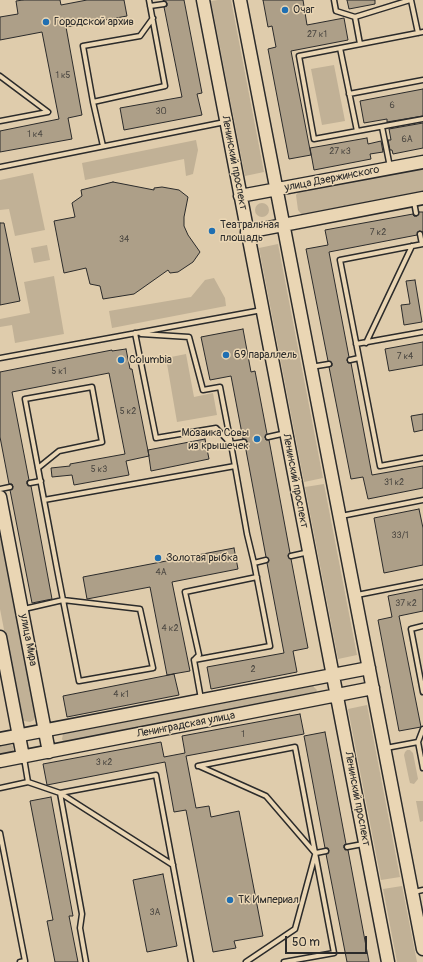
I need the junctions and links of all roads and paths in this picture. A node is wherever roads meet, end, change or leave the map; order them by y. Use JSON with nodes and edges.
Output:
{"nodes":[{"id":1,"x":149,"y":0,"type":"edge"},
{"id":2,"x":202,"y":0,"type":"edge"},
{"id":3,"x":240,"y":0,"type":"edge"},
{"id":4,"x":334,"y":0,"type":"edge"},
{"id":5,"x":411,"y":0,"type":"edge"},
{"id":6,"x":164,"y":4,"type":"dead end"},
{"id":7,"x":150,"y":6,"type":"junction"},
{"id":8,"x":355,"y":16,"type":"junction"},
{"id":9,"x":153,"y":18,"type":"junction"},
{"id":10,"x":420,"y":33,"type":"edge"},
{"id":11,"x":360,"y":44,"type":"junction"},
{"id":12,"x":340,"y":48,"type":"junction"},
{"id":13,"x":0,"y":76,"type":"edge"},
{"id":14,"x":423,"y":80,"type":"edge"},
{"id":15,"x":349,"y":94,"type":"junction"},
{"id":16,"x":92,"y":102,"type":"junction"},
{"id":17,"x":423,"y":119,"type":"edge"},
{"id":18,"x":0,"y":121,"type":"edge"},
{"id":19,"x":226,"y":122,"type":"junction"},
{"id":20,"x":382,"y":127,"type":"junction"},
{"id":21,"x":357,"y":131,"type":"junction"},
{"id":22,"x":103,"y":146,"type":"junction"},
{"id":23,"x":423,"y":162,"type":"edge"},
{"id":24,"x":0,"y":167,"type":"edge"},
{"id":25,"x":390,"y":168,"type":"junction"},
{"id":26,"x":276,"y":189,"type":"junction"},
{"id":27,"x":240,"y":196,"type":"junction"},
{"id":28,"x":418,"y":199,"type":"edge"},
{"id":29,"x":416,"y":213,"type":"dead end"},
{"id":30,"x":283,"y":225,"type":"junction"},
{"id":31,"x":247,"y":232,"type":"junction"},
{"id":32,"x":420,"y":234,"type":"dead end"},
{"id":33,"x":422,"y":244,"type":"edge"},
{"id":34,"x":412,"y":246,"type":"junction"},
{"id":35,"x":262,"y":310,"type":"junction"},
{"id":36,"x":423,"y":332,"type":"edge"},
{"id":37,"x":135,"y":333,"type":"junction"},
{"id":38,"x":366,"y":343,"type":"junction"},
{"id":39,"x":356,"y":344,"type":"junction"},
{"id":40,"x":0,"y":358,"type":"edge"},
{"id":41,"x":359,"y":358,"type":"junction"},
{"id":42,"x":350,"y":360,"type":"dead end"},
{"id":43,"x":329,"y":364,"type":"dead end"},
{"id":44,"x":311,"y":368,"type":"junction"},
{"id":45,"x":286,"y":433,"type":"junction"},
{"id":46,"x":268,"y":437,"type":"dead end"},
{"id":47,"x":244,"y":442,"type":"dead end"},
{"id":48,"x":231,"y":444,"type":"junction"},
{"id":49,"x":423,"y":458,"type":"edge"},
{"id":50,"x":235,"y":466,"type":"junction"},
{"id":51,"x":38,"y":468,"type":"junction"},
{"id":52,"x":40,"y":481,"type":"junction"},
{"id":53,"x":30,"y":483,"type":"dead end"},
{"id":54,"x":10,"y":487,"type":"dead end"},
{"id":55,"x":0,"y":489,"type":"edge"},
{"id":56,"x":0,"y":497,"type":"edge"},
{"id":57,"x":44,"y":500,"type":"junction"},
{"id":58,"x":423,"y":500,"type":"edge"},
{"id":59,"x":340,"y":516,"type":"junction"},
{"id":60,"x":3,"y":530,"type":"edge"},
{"id":61,"x":309,"y":552,"type":"junction"},
{"id":62,"x":291,"y":556,"type":"dead end"},
{"id":63,"x":266,"y":560,"type":"dead end"},
{"id":64,"x":254,"y":563,"type":"junction"},
{"id":65,"x":257,"y":577,"type":"junction"},
{"id":66,"x":423,"y":582,"type":"edge"},
{"id":67,"x":355,"y":595,"type":"junction"},
{"id":68,"x":63,"y":600,"type":"junction"},
{"id":69,"x":22,"y":610,"type":"junction"},
{"id":70,"x":423,"y":626,"type":"edge"},
{"id":71,"x":0,"y":636,"type":"edge"},
{"id":72,"x":194,"y":660,"type":"junction"},
{"id":73,"x":369,"y":668,"type":"junction"},
{"id":74,"x":333,"y":675,"type":"junction"},
{"id":75,"x":373,"y":688,"type":"junction"},
{"id":76,"x":423,"y":692,"type":"edge"},
{"id":77,"x":337,"y":695,"type":"junction"},
{"id":78,"x":202,"y":700,"type":"junction"},
{"id":79,"x":423,"y":729,"type":"edge"},
{"id":80,"x":45,"y":730,"type":"junction"},
{"id":81,"x":19,"y":735,"type":"junction"},
{"id":82,"x":0,"y":739,"type":"edge"},
{"id":83,"x":418,"y":742,"type":"junction"},
{"id":84,"x":384,"y":748,"type":"junction"},
{"id":85,"x":49,"y":752,"type":"junction"},
{"id":86,"x":23,"y":757,"type":"junction"},
{"id":87,"x":0,"y":761,"type":"edge"},
{"id":88,"x":423,"y":768,"type":"edge"},
{"id":89,"x":28,"y":782,"type":"junction"},
{"id":90,"x":0,"y":788,"type":"edge"},
{"id":91,"x":60,"y":793,"type":"junction"},
{"id":92,"x":0,"y":833,"type":"edge"},
{"id":93,"x":366,"y":844,"type":"junction"},
{"id":94,"x":347,"y":847,"type":"dead end"},
{"id":95,"x":326,"y":851,"type":"dead end"},
{"id":96,"x":316,"y":853,"type":"junction"},
{"id":97,"x":173,"y":865,"type":"junction"},
{"id":98,"x":418,"y":891,"type":"edge"},
{"id":99,"x":423,"y":948,"type":"edge"},
{"id":100,"x":20,"y":962,"type":"edge"},
{"id":101,"x":25,"y":962,"type":"edge"},
{"id":102,"x":86,"y":962,"type":"edge"},
{"id":103,"x":192,"y":962,"type":"edge"},
{"id":104,"x":246,"y":962,"type":"edge"},
{"id":105,"x":284,"y":962,"type":"edge"},
{"id":106,"x":388,"y":962,"type":"edge"}],
"edges":[{"from":1,"to":7,"type":"lane"},
{"from":2,"to":19,"type":"main road","name":"Ленинский проспект"},
{"from":3,"to":26,"type":"main road"},
{"from":4,"to":8,"type":"lane"},
{"from":5,"to":8,"type":"lane"},
{"from":5,"to":10,"type":"lane"},
{"from":6,"to":7,"type":"lane"},
{"from":7,"to":9,"type":"lane"},
{"from":8,"to":11,"type":"lane"},
{"from":9,"to":16,"type":"lane"},
{"from":9,"to":16,"type":"lane"},
{"from":10,"to":11,"type":"lane"},
{"from":11,"to":12,"type":"lane"},
{"from":12,"to":15,"type":"lane"},
{"from":12,"to":21,"type":"lane"},
{"from":13,"to":18,"type":"lane"},
{"from":14,"to":15,"type":"lane"},
{"from":15,"to":21,"type":"lane"},
{"from":16,"to":22,"type":"lane"},
{"from":17,"to":20,"type":"lane"},
{"from":19,"to":22,"type":"lane"},
{"from":19,"to":27,"type":"main road","name":"Ленинский проспект"},
{"from":20,"to":21,"type":"lane"},
{"from":20,"to":25,"type":"lane"},
{"from":22,"to":24,"type":"lane"},
{"from":23,"to":25,"type":"main road","name":"улица Дзержинского"},
{"from":25,"to":26,"type":"main road","name":"улица Дзержинского"},
{"from":26,"to":27,"type":"main road","name":"улица Дзержинского"},
{"from":26,"to":30,"type":"main road"},
{"from":27,"to":31,"type":"main road","name":"Ленинский проспект"},
{"from":28,"to":29,"type":"lane"},
{"from":28,"to":30,"type":"main road"},
{"from":30,"to":31,"type":"main road"},
{"from":30,"to":44,"type":"main road"},
{"from":31,"to":35,"type":"main road","name":"Ленинский проспект"},
{"from":32,"to":33,"type":"lane"},
{"from":33,"to":34,"type":"lane"},
{"from":34,"to":38,"type":"lane"},
{"from":34,"to":39,"type":"lane"},
{"from":35,"to":37,"type":"lane"},
{"from":35,"to":45,"type":"main road","name":"Ленинский проспект"},
{"from":36,"to":38,"type":"lane"},
{"from":37,"to":40,"type":"lane"},
{"from":37,"to":48,"type":"lane"},
{"from":37,"to":48,"type":"lane"},
{"from":38,"to":39,"type":"lane"},
{"from":39,"to":41,"type":"lane"},
{"from":41,"to":42,"type":"lane"},
{"from":41,"to":49,"type":"lane"},
{"from":43,"to":44,"type":"lane"},
{"from":44,"to":59,"type":"main road"},
{"from":45,"to":46,"type":"lane"},
{"from":45,"to":61,"type":"main road","name":"Ленинский проспект"},
{"from":47,"to":48,"type":"lane"},
{"from":48,"to":50,"type":"lane"},
{"from":50,"to":57,"type":"lane"},
{"from":50,"to":64,"type":"lane"},
{"from":51,"to":51,"type":"lane"},
{"from":51,"to":52,"type":"lane"},
{"from":52,"to":53,"type":"lane"},
{"from":52,"to":57,"type":"lane"},
{"from":54,"to":55,"type":"lane"},
{"from":56,"to":60,"type":"main road","name":"улица Мира"},
{"from":57,"to":68,"type":"lane"},
{"from":58,"to":59,"type":"lane"},
{"from":59,"to":67,"type":"main road"},
{"from":60,"to":69,"type":"main road","name":"улица Мира"},
{"from":61,"to":62,"type":"lane"},
{"from":61,"to":74,"type":"main road","name":"Ленинский проспект"},
{"from":63,"to":64,"type":"lane"},
{"from":64,"to":65,"type":"lane"},
{"from":65,"to":72,"type":"lane"},
{"from":65,"to":72,"type":"lane"},
{"from":66,"to":67,"type":"lane"},
{"from":67,"to":73,"type":"main road"},
{"from":68,"to":68,"type":"lane"},
{"from":68,"to":69,"type":"lane"},
{"from":69,"to":80,"type":"main road","name":"улица Мира"},
{"from":70,"to":76,"type":"lane"},
{"from":71,"to":81,"type":"main road"},
{"from":72,"to":78,"type":"lane"},
{"from":73,"to":74,"type":"main road","name":"Ленинградская улица"},
{"from":73,"to":75,"type":"main road"},
{"from":74,"to":77,"type":"main road","name":"Ленинский проспект"},
{"from":74,"to":78,"type":"main road","name":"Ленинградская улица"},
{"from":75,"to":77,"type":"main road","name":"Ленинградская улица"},
{"from":75,"to":84,"type":"main road"},
{"from":77,"to":85,"type":"main road","name":"Ленинградская улица"},
{"from":77,"to":93,"type":"main road","name":"Ленинский проспект"},
{"from":78,"to":80,"type":"main road","name":"Ленинградская улица"},
{"from":79,"to":83,"type":"lane"},
{"from":80,"to":81,"type":"main road","name":"Ленинградская улица"},
{"from":80,"to":85,"type":"main road","name":"улица Мира"},
{"from":81,"to":82,"type":"main road","name":"Ленинградская улица"},
{"from":81,"to":86,"type":"main road"},
{"from":83,"to":84,"type":"lane"},
{"from":83,"to":88,"type":"lane"},
{"from":84,"to":98,"type":"main road"},
{"from":85,"to":86,"type":"main road","name":"Ленинградская улица"},
{"from":86,"to":87,"type":"main road","name":"Ленинградская улица"},
{"from":86,"to":89,"type":"lane"},
{"from":89,"to":90,"type":"lane"},
{"from":89,"to":91,"type":"lane"},
{"from":91,"to":97,"type":"lane"},
{"from":91,"to":97,"type":"lane"},
{"from":91,"to":102,"type":"lane"},
{"from":92,"to":101,"type":"lane"},
{"from":93,"to":94,"type":"lane"},
{"from":93,"to":106,"type":"main road","name":"Ленинский проспект"},
{"from":95,"to":96,"type":"lane"},
{"from":96,"to":96,"type":"lane"},
{"from":96,"to":104,"type":"lane"},
{"from":96,"to":105,"type":"lane"},
{"from":97,"to":103,"type":"lane"},
{"from":98,"to":99,"type":"main road"},
{"from":100,"to":101,"type":"lane"}]}
